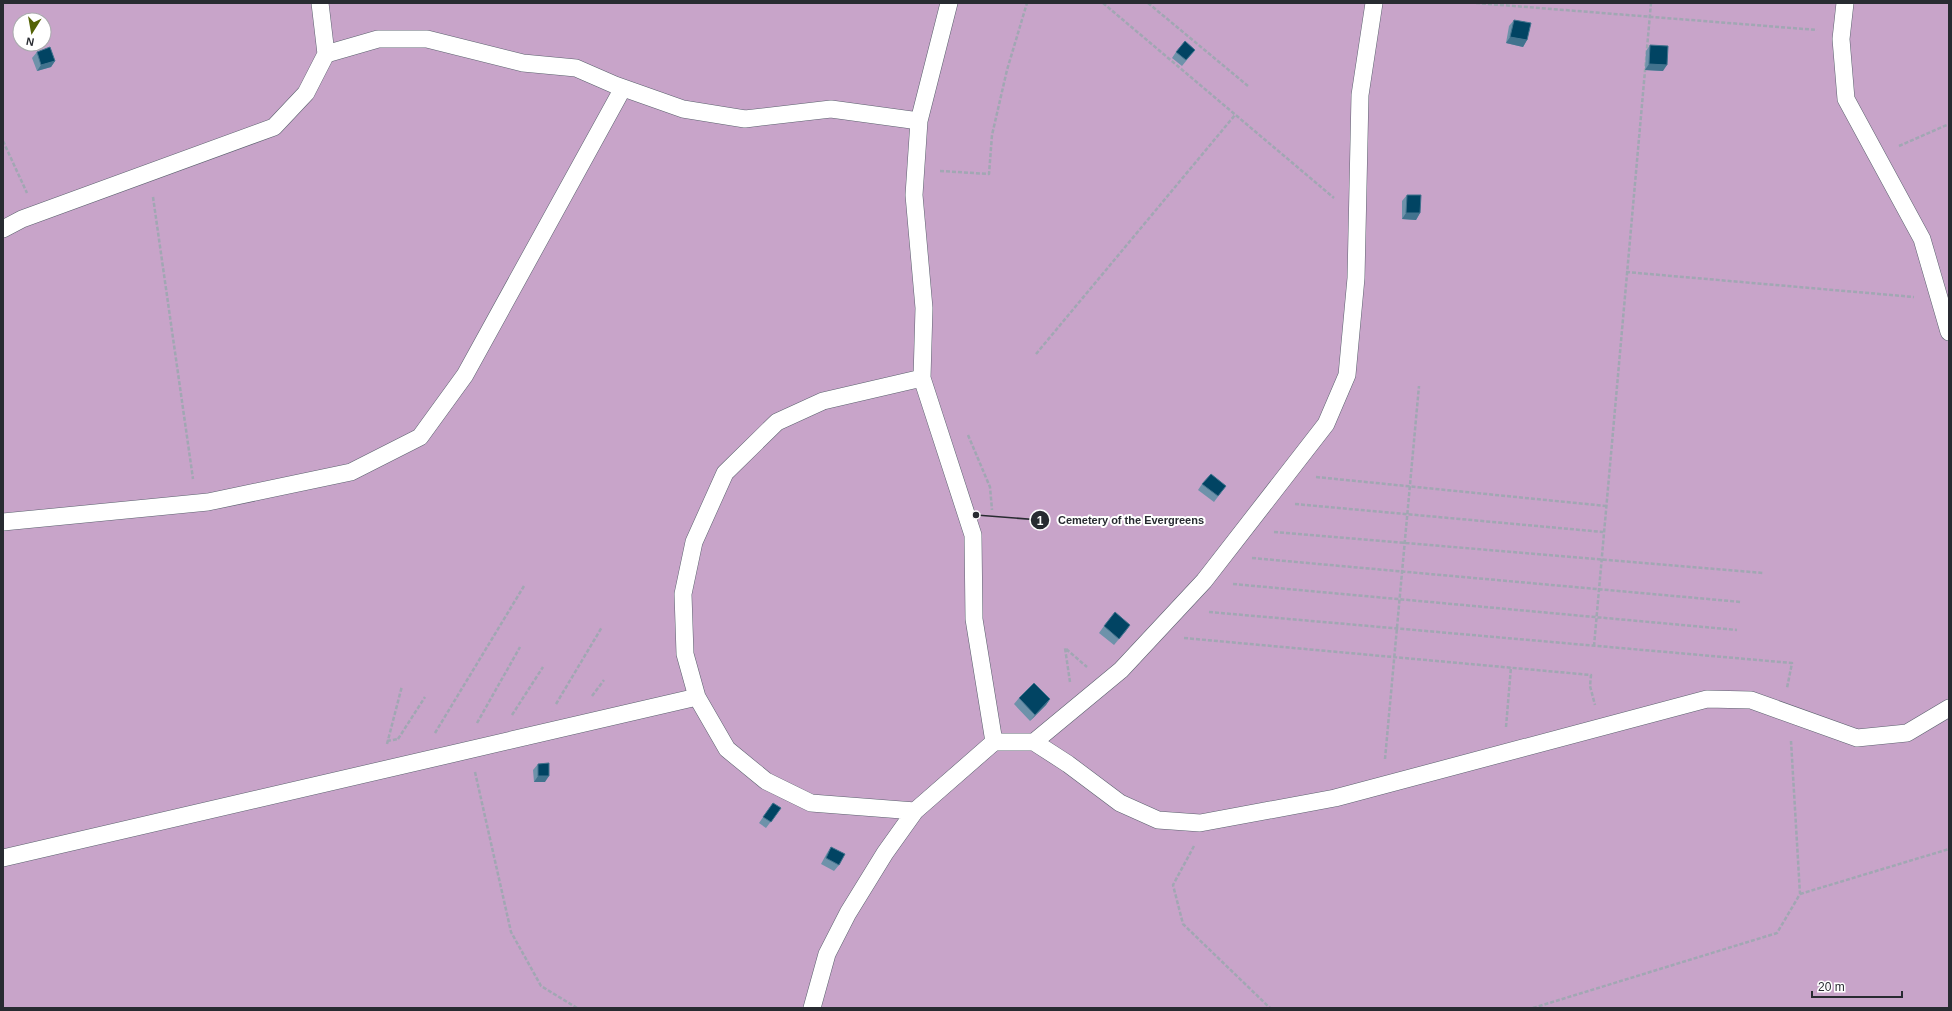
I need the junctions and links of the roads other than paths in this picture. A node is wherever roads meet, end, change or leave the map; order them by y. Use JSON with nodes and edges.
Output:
{"nodes":[{"id":1,"x":320,"y":3,"type":"edge"},
{"id":2,"x":949,"y":3,"type":"edge"},
{"id":3,"x":1374,"y":3,"type":"edge"},
{"id":4,"x":1845,"y":3,"type":"edge"},
{"id":5,"x":326,"y":54,"type":"junction"},
{"id":6,"x":623,"y":88,"type":"junction"},
{"id":7,"x":919,"y":121,"type":"junction"},
{"id":8,"x":3,"y":229,"type":"edge"},
{"id":9,"x":1949,"y":332,"type":"edge"},
{"id":10,"x":922,"y":378,"type":"junction"},
{"id":11,"x":3,"y":522,"type":"edge"},
{"id":12,"x":697,"y":697,"type":"junction"},
{"id":13,"x":1949,"y":708,"type":"edge"},
{"id":14,"x":994,"y":742,"type":"junction"},
{"id":15,"x":1034,"y":742,"type":"junction"},
{"id":16,"x":915,"y":811,"type":"junction"},
{"id":17,"x":3,"y":858,"type":"edge"},
{"id":18,"x":812,"y":1008,"type":"edge"}],
"edges":[{"from":1,"to":5,"type":"lane"},
{"from":2,"to":7,"type":"lane"},
{"from":3,"to":15,"type":"lane"},
{"from":4,"to":9,"type":"lane"},
{"from":5,"to":6,"type":"lane"},
{"from":5,"to":8,"type":"lane"},
{"from":6,"to":7,"type":"lane"},
{"from":6,"to":11,"type":"lane"},
{"from":7,"to":10,"type":"lane"},
{"from":10,"to":12,"type":"lane"},
{"from":10,"to":14,"type":"lane"},
{"from":12,"to":16,"type":"lane"},
{"from":12,"to":17,"type":"lane"},
{"from":13,"to":15,"type":"lane"},
{"from":14,"to":15,"type":"lane"},
{"from":14,"to":16,"type":"lane"},
{"from":16,"to":18,"type":"lane"}]}
